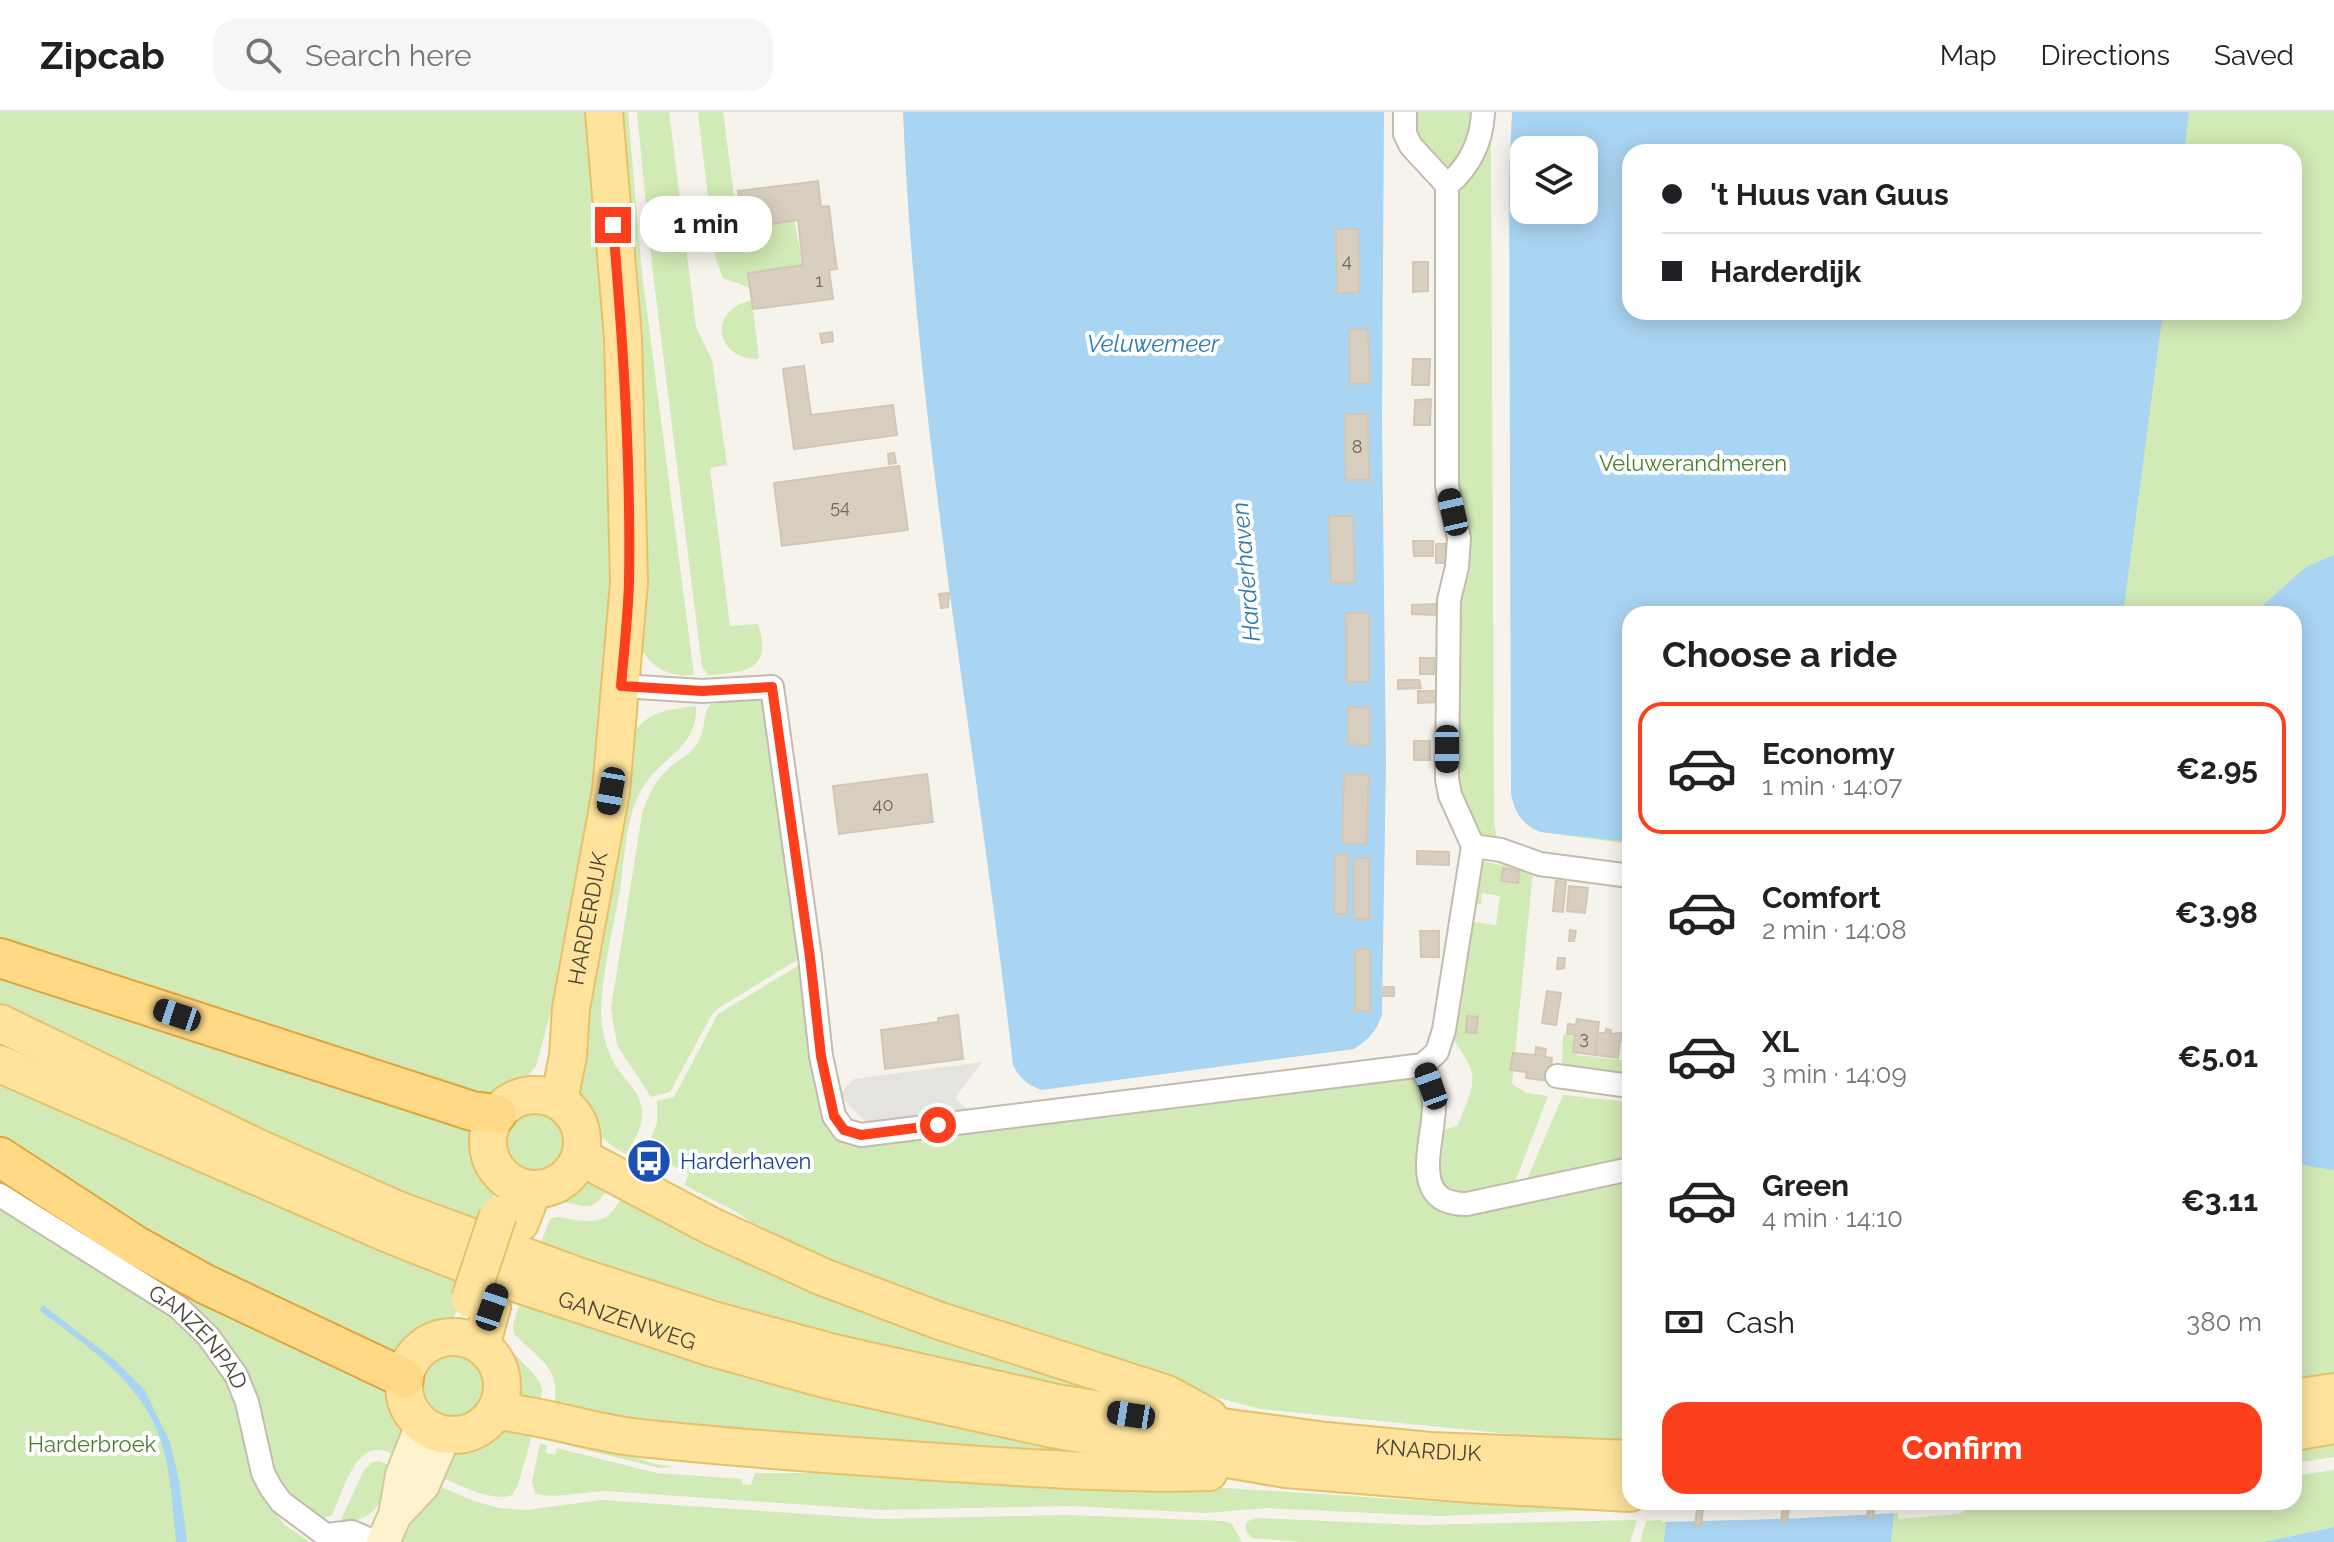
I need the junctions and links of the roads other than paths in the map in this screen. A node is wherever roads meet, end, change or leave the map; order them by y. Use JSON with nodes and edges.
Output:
{"nodes":[{"id":1,"x":604,"y":112,"type":"edge"},
{"id":2,"x":1405,"y":112,"type":"edge"},
{"id":3,"x":1483,"y":112,"type":"edge"},
{"id":4,"x":1447,"y":185,"type":"junction"},
{"id":5,"x":621,"y":686,"type":"junction"},
{"id":6,"x":1473,"y":846,"type":"junction"},
{"id":7,"x":1622,"y":875,"type":"edge"},
{"id":8,"x":0,"y":958,"type":"edge"},
{"id":9,"x":0,"y":1023,"type":"edge"},
{"id":10,"x":0,"y":1064,"type":"edge"},
{"id":11,"x":1423,"y":1065,"type":"junction"},
{"id":12,"x":1557,"y":1076,"type":"dead end"},
{"id":13,"x":1622,"y":1085,"type":"edge"},
{"id":14,"x":548,"y":1097,"type":"junction"},
{"id":15,"x":497,"y":1114,"type":"junction"},
{"id":16,"x":0,"y":1157,"type":"edge"},
{"id":17,"x":581,"y":1157,"type":"junction"},
{"id":18,"x":1622,"y":1171,"type":"edge"},
{"id":19,"x":0,"y":1195,"type":"edge"},
{"id":20,"x":515,"y":1202,"type":"junction"},
{"id":21,"x":467,"y":1342,"type":"junction"},
{"id":22,"x":404,"y":1378,"type":"junction"},
{"id":23,"x":2334,"y":1392,"type":"edge"},
{"id":24,"x":2302,"y":1397,"type":"edge"},
{"id":25,"x":495,"y":1411,"type":"junction"},
{"id":26,"x":2334,"y":1425,"type":"edge"},
{"id":27,"x":1228,"y":1428,"type":"junction"},
{"id":28,"x":433,"y":1430,"type":"junction"},
{"id":29,"x":2302,"y":1431,"type":"edge"},
{"id":30,"x":1286,"y":1469,"type":"junction"},
{"id":31,"x":1622,"y":1476,"type":"edge"},
{"id":32,"x":1622,"y":1476,"type":"edge"},
{"id":33,"x":389,"y":1529,"type":"edge"},
{"id":34,"x":331,"y":1538,"type":"edge"},
{"id":35,"x":375,"y":1542,"type":"edge"}],
"edges":[{"from":1,"to":5,"type":"main road","name":"HARDERDIJK"},
{"from":2,"to":4,"type":"street"},
{"from":3,"to":4,"type":"street"},
{"from":4,"to":6,"type":"street"},
{"from":5,"to":11,"type":"street"},
{"from":5,"to":14,"type":"main road","name":"HARDERDIJK"},
{"from":6,"to":7,"type":"street"},
{"from":6,"to":11,"type":"street"},
{"from":8,"to":15,"type":"highway"},
{"from":9,"to":27,"type":"main road","name":"GANZENWEG"},
{"from":10,"to":30,"type":"main road","name":"GANZENWEG"},
{"from":11,"to":18,"type":"street"},
{"from":12,"to":13,"type":"street"},
{"from":14,"to":15,"type":"main road"},
{"from":14,"to":17,"type":"main road"},
{"from":15,"to":20,"type":"main road"},
{"from":16,"to":22,"type":"highway"},
{"from":17,"to":20,"type":"main road"},
{"from":17,"to":27,"type":"main road"},
{"from":19,"to":34,"type":"street","name":"GANZENPAD"},
{"from":20,"to":21,"type":"main road","bridge":true},
{"from":21,"to":22,"type":"main road"},
{"from":21,"to":25,"type":"main road"},
{"from":22,"to":28,"type":"main road"},
{"from":23,"to":24,"type":"main road"},
{"from":25,"to":28,"type":"main road"},
{"from":25,"to":30,"type":"main road"},
{"from":26,"to":29,"type":"main road"},
{"from":27,"to":31,"type":"main road","name":"KNARDIJK"},
{"from":28,"to":33,"type":"main road"},
{"from":30,"to":32,"type":"main road","name":"KNARDIJK"},
{"from":34,"to":35,"type":"street","name":"GANZENPAD"}]}
